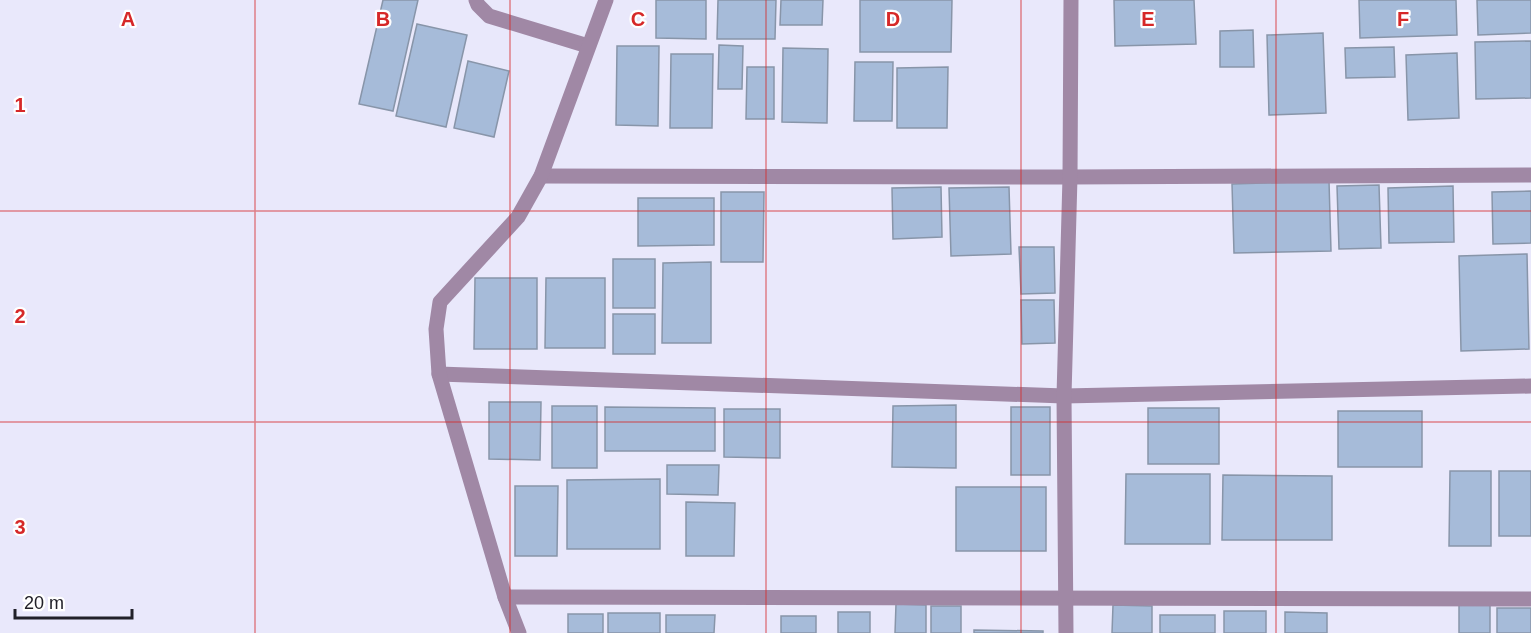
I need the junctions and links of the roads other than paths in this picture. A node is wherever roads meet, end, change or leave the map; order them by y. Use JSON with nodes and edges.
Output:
{"nodes":[{"id":1,"x":477,"y":0,"type":"edge"},
{"id":2,"x":606,"y":0,"type":"edge"},
{"id":3,"x":1071,"y":0,"type":"edge"},
{"id":4,"x":588,"y":46,"type":"junction"},
{"id":5,"x":1531,"y":175,"type":"edge"},
{"id":6,"x":541,"y":176,"type":"junction"},
{"id":7,"x":1070,"y":177,"type":"junction"},
{"id":8,"x":439,"y":374,"type":"junction"},
{"id":9,"x":1531,"y":386,"type":"edge"},
{"id":10,"x":1064,"y":396,"type":"junction"},
{"id":11,"x":505,"y":597,"type":"junction"},
{"id":12,"x":1065,"y":597,"type":"junction"},
{"id":13,"x":1531,"y":599,"type":"edge"},
{"id":14,"x":519,"y":633,"type":"edge"},
{"id":15,"x":1065,"y":633,"type":"edge"}],
"edges":[{"from":1,"to":4,"type":"street"},
{"from":2,"to":4,"type":"street"},
{"from":3,"to":7,"type":"street"},
{"from":4,"to":6,"type":"street"},
{"from":5,"to":7,"type":"street"},
{"from":6,"to":7,"type":"street"},
{"from":6,"to":8,"type":"street"},
{"from":7,"to":10,"type":"street"},
{"from":8,"to":10,"type":"street"},
{"from":8,"to":11,"type":"street"},
{"from":9,"to":10,"type":"street"},
{"from":10,"to":12,"type":"street"},
{"from":11,"to":12,"type":"street"},
{"from":11,"to":14,"type":"street"},
{"from":12,"to":13,"type":"street"},
{"from":12,"to":15,"type":"street"}]}
